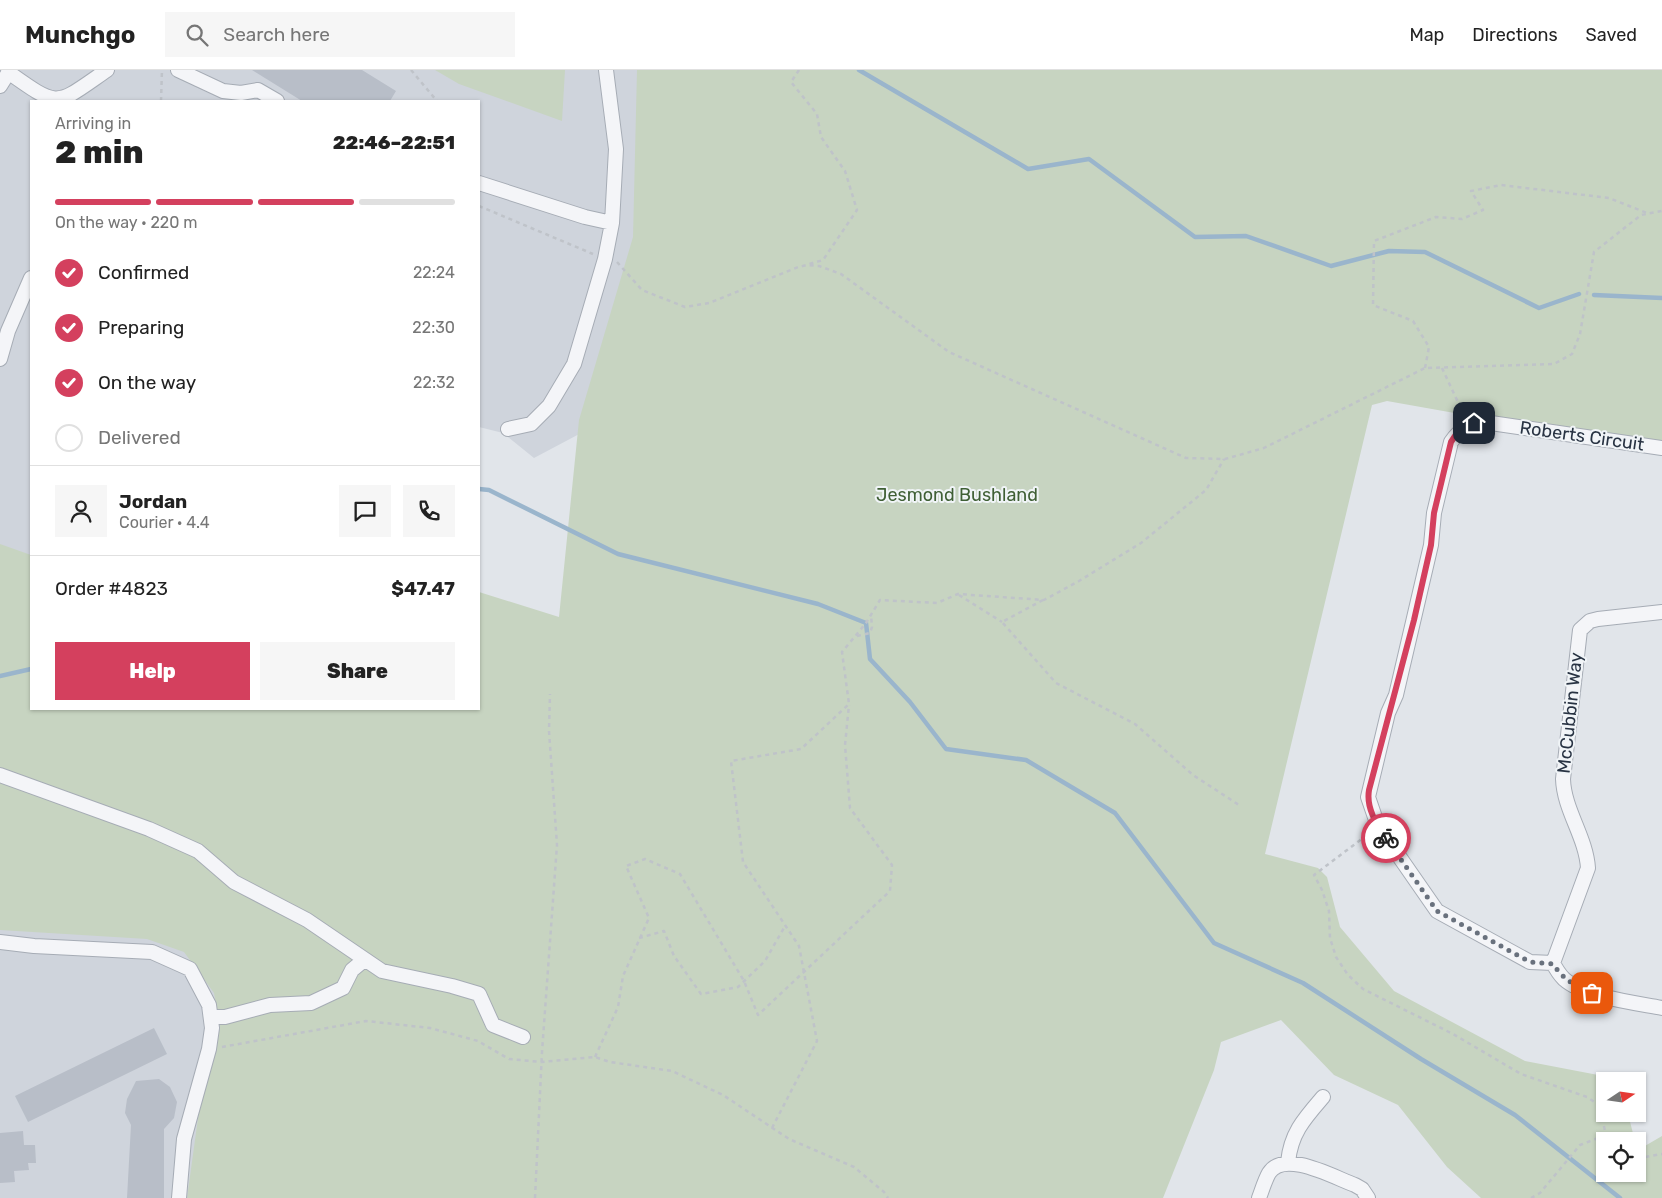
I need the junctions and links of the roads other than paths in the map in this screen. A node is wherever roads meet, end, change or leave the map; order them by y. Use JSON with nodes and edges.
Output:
{"nodes":[{"id":1,"x":107,"y":70,"type":"edge"},
{"id":2,"x":178,"y":70,"type":"edge"},
{"id":3,"x":606,"y":70,"type":"edge"},
{"id":4,"x":9,"y":71,"type":"edge"},
{"id":5,"x":0,"y":86,"type":"edge"},
{"id":6,"x":275,"y":100,"type":"edge"},
{"id":7,"x":480,"y":184,"type":"edge"},
{"id":8,"x":612,"y":223,"type":"junction"},
{"id":9,"x":30,"y":280,"type":"edge"},
{"id":10,"x":0,"y":359,"type":"edge"},
{"id":11,"x":508,"y":429,"type":"dead end"},
{"id":12,"x":1662,"y":448,"type":"edge"},
{"id":13,"x":1662,"y":612,"type":"edge"},
{"id":14,"x":0,"y":775,"type":"edge"},
{"id":15,"x":0,"y":942,"type":"edge"},
{"id":16,"x":364,"y":960,"type":"junction"},
{"id":17,"x":1553,"y":964,"type":"junction"},
{"id":18,"x":1662,"y":1008,"type":"edge"},
{"id":19,"x":211,"y":1017,"type":"junction"},
{"id":20,"x":523,"y":1036,"type":"dead end"},
{"id":21,"x":1323,"y":1097,"type":"dead end"},
{"id":22,"x":1288,"y":1162,"type":"junction"},
{"id":23,"x":179,"y":1198,"type":"edge"},
{"id":24,"x":1259,"y":1198,"type":"edge"},
{"id":25,"x":1368,"y":1198,"type":"edge"}],
"edges":[{"from":1,"to":4,"type":"street"},
{"from":2,"to":6,"type":"street"},
{"from":3,"to":8,"type":"street"},
{"from":4,"to":5,"type":"street"},
{"from":7,"to":8,"type":"street"},
{"from":8,"to":11,"type":"street"},
{"from":9,"to":10,"type":"street"},
{"from":12,"to":17,"type":"street","name":"Roberts Circuit"},
{"from":13,"to":17,"type":"street","name":"McCubbin Way"},
{"from":14,"to":16,"type":"street"},
{"from":15,"to":19,"type":"street"},
{"from":16,"to":19,"type":"street"},
{"from":16,"to":20,"type":"street"},
{"from":17,"to":18,"type":"street"},
{"from":19,"to":23,"type":"street"},
{"from":21,"to":22,"type":"street"},
{"from":22,"to":24,"type":"street"},
{"from":22,"to":25,"type":"street"}]}
